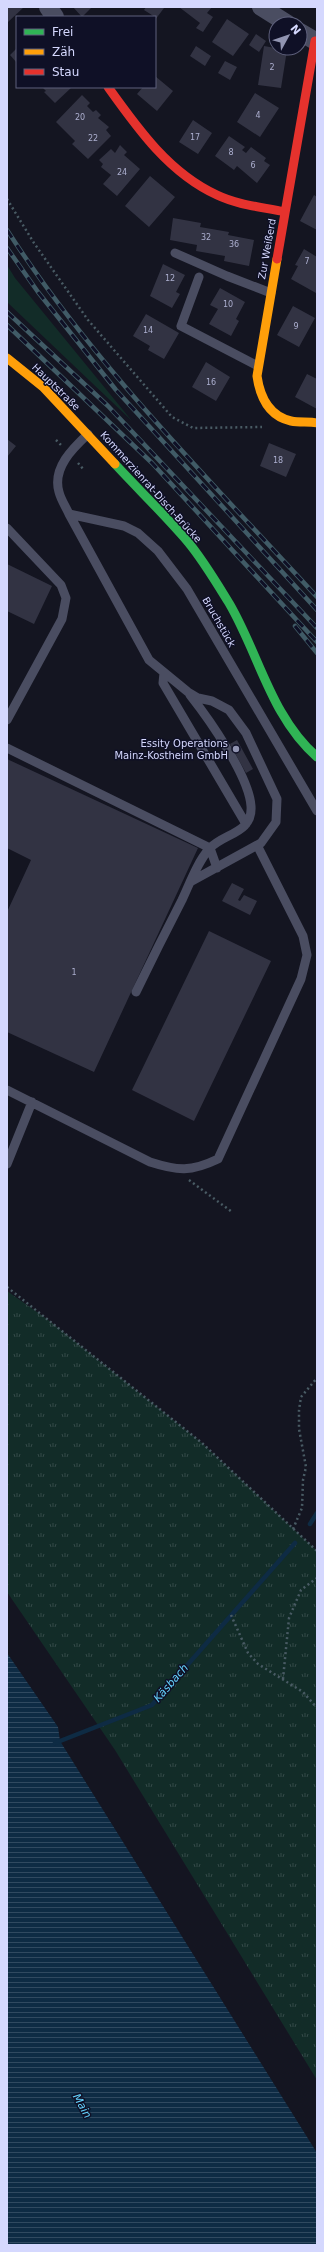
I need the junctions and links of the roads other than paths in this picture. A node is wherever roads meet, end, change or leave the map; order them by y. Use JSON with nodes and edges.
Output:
{"nodes":[{"id":1,"x":48,"y":7,"type":"edge"},
{"id":2,"x":261,"y":7,"type":"edge"},
{"id":3,"x":54,"y":16,"type":"edge"},
{"id":4,"x":275,"y":16,"type":"edge"},
{"id":5,"x":311,"y":38,"type":"edge"},
{"id":6,"x":109,"y":88,"type":"edge"},
{"id":7,"x":285,"y":212,"type":"junction"},
{"id":8,"x":175,"y":253,"type":"dead end"},
{"id":9,"x":199,"y":277,"type":"dead end"},
{"id":10,"x":271,"y":293,"type":"junction"},
{"id":11,"x":7,"y":358,"type":"edge"},
{"id":12,"x":258,"y":366,"type":"junction"},
{"id":13,"x":317,"y":423,"type":"edge"},
{"id":14,"x":88,"y":434,"type":"junction"},
{"id":15,"x":69,"y":514,"type":"junction"},
{"id":16,"x":7,"y":528,"type":"edge"},
{"id":17,"x":164,"y":673,"type":"junction"},
{"id":18,"x":188,"y":692,"type":"junction"},
{"id":19,"x":7,"y":720,"type":"edge"},
{"id":20,"x":7,"y":748,"type":"edge"},
{"id":21,"x":317,"y":758,"type":"edge"},
{"id":22,"x":317,"y":811,"type":"edge"},
{"id":23,"x":246,"y":824,"type":"junction"},
{"id":24,"x":257,"y":845,"type":"junction"},
{"id":25,"x":210,"y":848,"type":"junction"},
{"id":26,"x":217,"y":868,"type":"junction"},
{"id":27,"x":190,"y":882,"type":"junction"},
{"id":28,"x":136,"y":992,"type":"dead end"},
{"id":29,"x":7,"y":1090,"type":"edge"},
{"id":30,"x":32,"y":1102,"type":"junction"},
{"id":31,"x":7,"y":1164,"type":"edge"}],
"edges":[{"from":1,"to":3,"type":"street"},
{"from":2,"to":4,"type":"street"},
{"from":5,"to":7,"type":"street","name":"Zur Weißerd"},
{"from":6,"to":7,"type":"street"},
{"from":7,"to":10,"type":"street","name":"Zur Weißerd"},
{"from":8,"to":10,"type":"lane"},
{"from":9,"to":12,"type":"lane"},
{"from":10,"to":12,"type":"street","name":"Zur Weißerd"},
{"from":11,"to":14,"type":"street","name":"Hauptstraße"},
{"from":12,"to":13,"type":"street","name":"Zur Weißerd"},
{"from":14,"to":15,"type":"lane","name":"Kommerzienrat-Disch-Brücke"},
{"from":14,"to":21,"type":"street","name":"Kommerzienrat-Disch-Brücke"},
{"from":15,"to":17,"type":"lane","name":"Kommerzienrat-Disch-Brücke"},
{"from":15,"to":22,"type":"lane","name":"Bruchstück"},
{"from":16,"to":19,"type":"lane"},
{"from":17,"to":18,"type":"lane","name":"Kommerzienrat-Disch-Brücke"},
{"from":17,"to":23,"type":"lane"},
{"from":18,"to":23,"type":"lane"},
{"from":18,"to":24,"type":"lane"},
{"from":20,"to":25,"type":"lane"},
{"from":23,"to":25,"type":"lane"},
{"from":24,"to":26,"type":"lane"},
{"from":24,"to":30,"type":"lane"},
{"from":25,"to":26,"type":"lane"},
{"from":25,"to":27,"type":"lane"},
{"from":26,"to":27,"type":"lane"},
{"from":27,"to":28,"type":"lane"},
{"from":29,"to":30,"type":"lane"},
{"from":30,"to":31,"type":"lane"}]}
